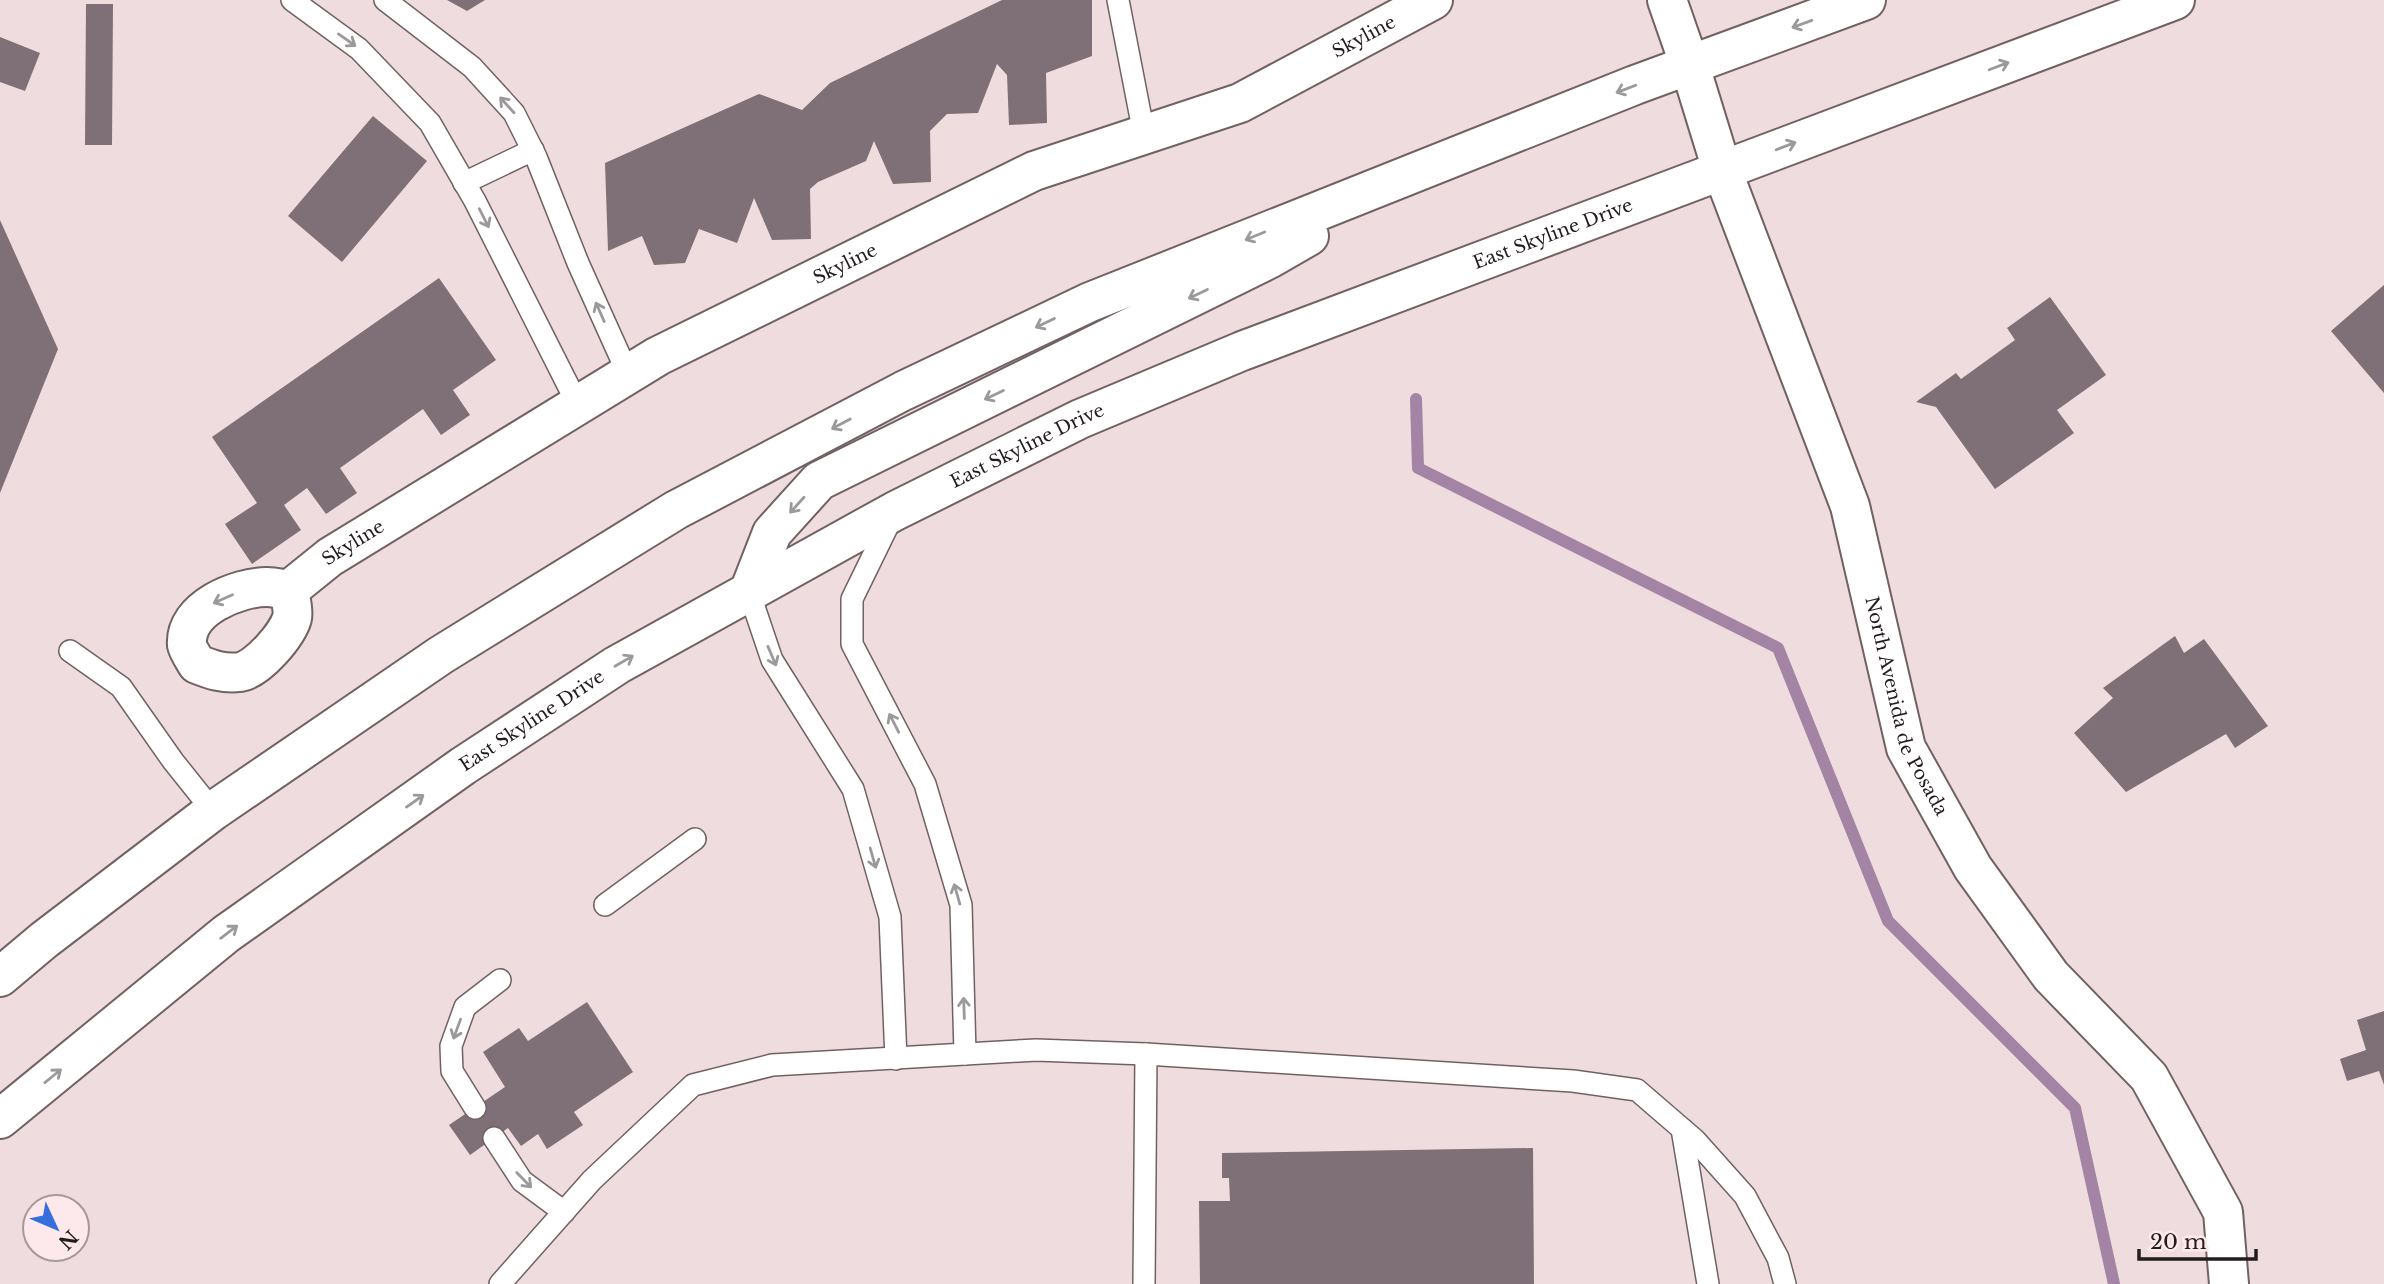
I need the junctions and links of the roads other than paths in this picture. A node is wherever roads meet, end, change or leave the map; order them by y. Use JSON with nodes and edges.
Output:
{"nodes":[{"id":1,"x":292,"y":0,"type":"edge"},
{"id":2,"x":385,"y":0,"type":"edge"},
{"id":3,"x":1118,"y":0,"type":"edge"},
{"id":4,"x":1433,"y":0,"type":"edge"},
{"id":5,"x":1667,"y":0,"type":"edge"},
{"id":6,"x":1866,"y":0,"type":"edge"},
{"id":7,"x":2175,"y":0,"type":"edge"},
{"id":8,"x":1690,"y":66,"type":"junction"},
{"id":9,"x":1144,"y":134,"type":"junction"},
{"id":10,"x":533,"y":150,"type":"junction"},
{"id":11,"x":1429,"y":167,"type":"junction"},
{"id":12,"x":1722,"y":170,"type":"junction"},
{"id":13,"x":464,"y":183,"type":"junction"},
{"id":14,"x":628,"y":374,"type":"junction"},
{"id":15,"x":578,"y":405,"type":"junction"},
{"id":16,"x":895,"y":511,"type":"junction"},
{"id":17,"x":289,"y":590,"type":"dead end"},
{"id":18,"x":749,"y":592,"type":"junction"},
{"id":19,"x":70,"y":651,"type":"dead end"},
{"id":20,"x":214,"y":811,"type":"junction"},
{"id":21,"x":695,"y":839,"type":"dead end"},
{"id":22,"x":605,"y":905,"type":"dead end"},
{"id":23,"x":0,"y":977,"type":"edge"},
{"id":24,"x":500,"y":980,"type":"dead end"},
{"id":25,"x":965,"y":1054,"type":"junction"},
{"id":26,"x":1146,"y":1054,"type":"junction"},
{"id":27,"x":896,"y":1059,"type":"junction"},
{"id":28,"x":475,"y":1108,"type":"dead end"},
{"id":29,"x":0,"y":1119,"type":"edge"},
{"id":30,"x":1682,"y":1129,"type":"junction"},
{"id":31,"x":494,"y":1138,"type":"dead end"},
{"id":32,"x":564,"y":1212,"type":"junction"},
{"id":33,"x":500,"y":1284,"type":"edge"},
{"id":34,"x":1144,"y":1284,"type":"edge"},
{"id":35,"x":1708,"y":1284,"type":"edge"},
{"id":36,"x":1785,"y":1284,"type":"edge"},
{"id":37,"x":2229,"y":1284,"type":"edge"}],
"edges":[{"from":1,"to":13,"type":"lane","one_way":true},
{"from":10,"to":2,"type":"lane","one_way":true},
{"from":3,"to":9,"type":"lane"},
{"from":4,"to":9,"type":"main road","name":"Skyline"},
{"from":5,"to":8,"type":"main road","name":"North Avenida de Posada"},
{"from":6,"to":8,"type":"main road","one_way":true},
{"from":12,"to":7,"type":"main road","name":"East Skyline Drive","one_way":true},
{"from":8,"to":11,"type":"main road","one_way":true},
{"from":8,"to":12,"type":"main road","name":"North Avenida de Posada"},
{"from":9,"to":14,"type":"main road","name":"Skyline"},
{"from":10,"to":13,"type":"lane"},
{"from":14,"to":10,"type":"lane","one_way":true},
{"from":11,"to":18,"type":"main road","one_way":true},
{"from":11,"to":20,"type":"main road","one_way":true},
{"from":12,"to":16,"type":"main road","name":"East Skyline Drive"},
{"from":12,"to":37,"type":"main road","name":"North Avenida de Posada"},
{"from":13,"to":15,"type":"lane","one_way":true},
{"from":14,"to":15,"type":"main road","name":"Skyline"},
{"from":15,"to":17,"type":"main road","name":"Skyline"},
{"from":16,"to":18,"type":"main road","name":"East Skyline Drive"},
{"from":25,"to":16,"type":"lane","one_way":true},
{"from":18,"to":27,"type":"lane","one_way":true},
{"from":29,"to":18,"type":"main road","name":"East Skyline Drive","one_way":true},
{"from":19,"to":20,"type":"lane"},
{"from":20,"to":23,"type":"main road"},
{"from":21,"to":22,"type":"lane"},
{"from":24,"to":28,"type":"lane","one_way":true},
{"from":25,"to":26,"type":"lane"},
{"from":25,"to":27,"type":"lane"},
{"from":26,"to":30,"type":"lane"},
{"from":26,"to":34,"type":"lane"},
{"from":27,"to":32,"type":"lane"},
{"from":30,"to":35,"type":"lane"},
{"from":30,"to":36,"type":"lane"},
{"from":31,"to":32,"type":"lane","one_way":true},
{"from":32,"to":33,"type":"lane"}]}
